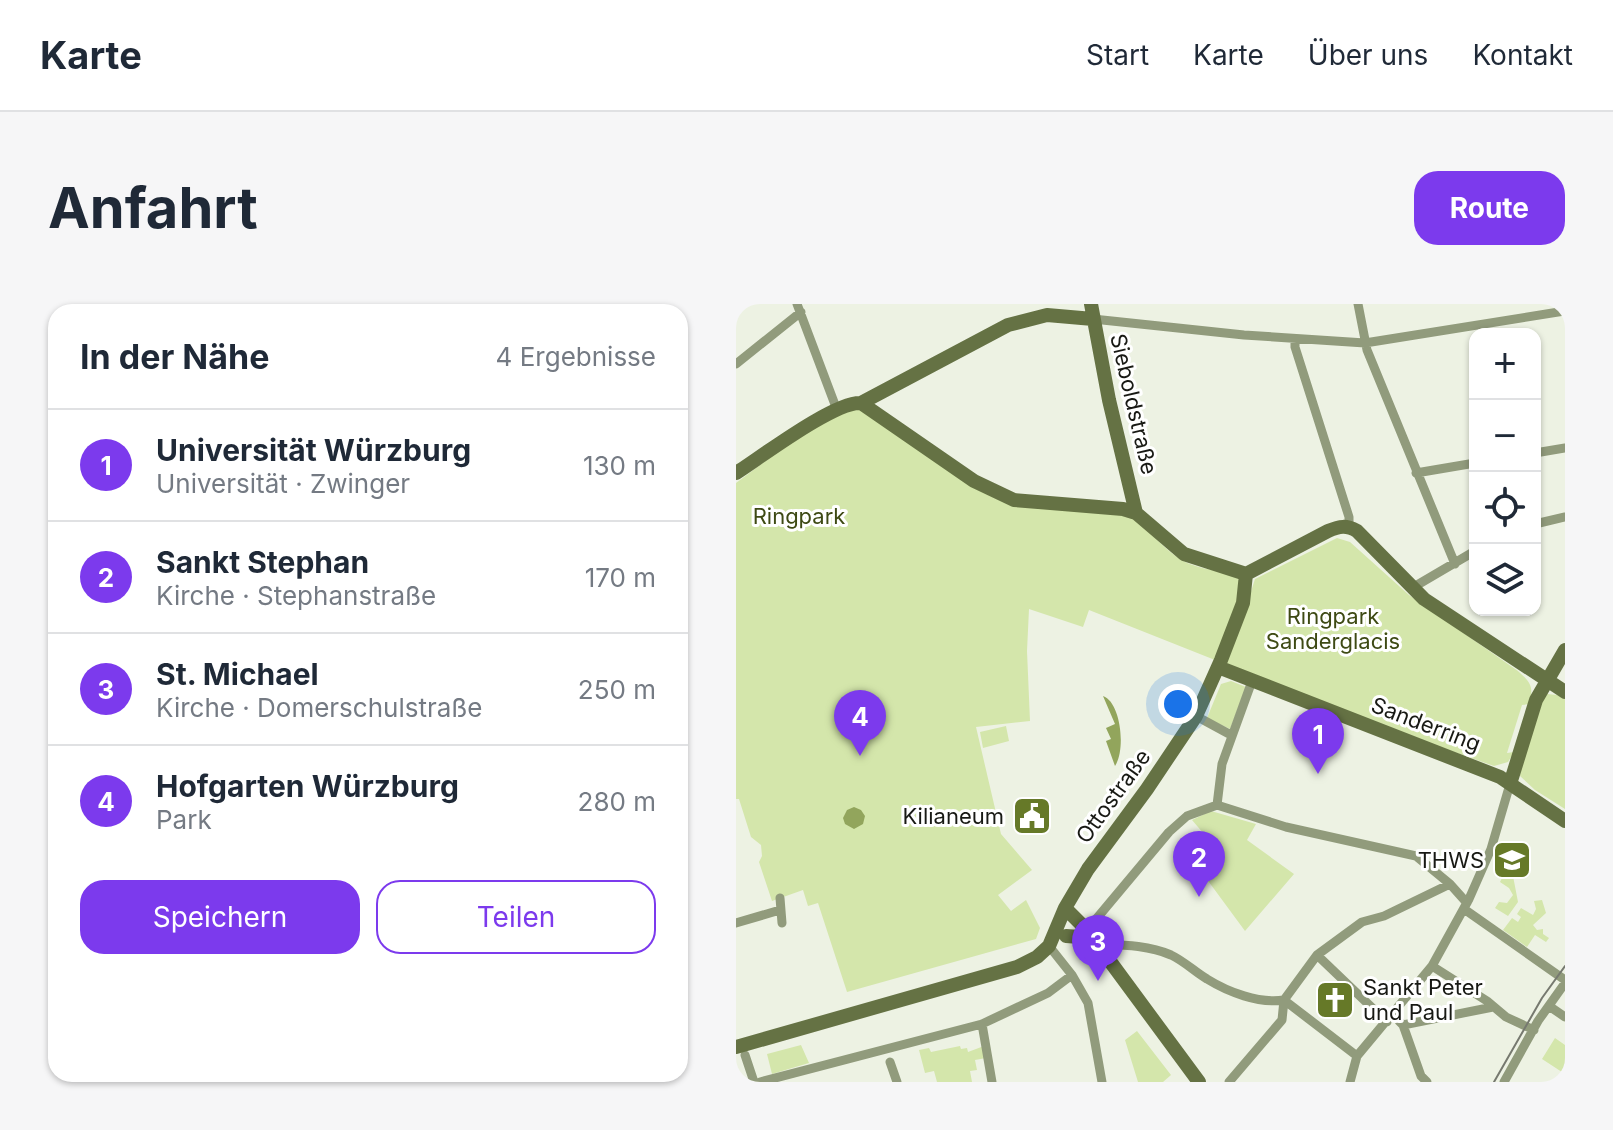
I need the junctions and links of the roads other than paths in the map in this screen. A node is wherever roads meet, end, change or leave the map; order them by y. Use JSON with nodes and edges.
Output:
{"nodes":[{"id":1,"x":1358,"y":304,"type":"edge"},
{"id":2,"x":799,"y":308,"type":"edge"},
{"id":3,"x":1565,"y":311,"type":"edge"},
{"id":4,"x":1092,"y":312,"type":"edge"},
{"id":5,"x":1491,"y":328,"type":"edge"},
{"id":6,"x":1469,"y":331,"type":"edge"},
{"id":7,"x":1295,"y":339,"type":"junction"},
{"id":8,"x":1365,"y":343,"type":"junction"},
{"id":9,"x":736,"y":364,"type":"edge"},
{"id":10,"x":861,"y":403,"type":"junction"},
{"id":11,"x":837,"y":410,"type":"junction"},
{"id":12,"x":1565,"y":448,"type":"edge"},
{"id":13,"x":1541,"y":452,"type":"edge"},
{"id":14,"x":1469,"y":464,"type":"edge"},
{"id":15,"x":736,"y":473,"type":"edge"},
{"id":16,"x":1416,"y":473,"type":"junction"},
{"id":17,"x":1136,"y":513,"type":"junction"},
{"id":18,"x":1565,"y":517,"type":"edge"},
{"id":19,"x":1541,"y":523,"type":"edge"},
{"id":20,"x":1349,"y":527,"type":"junction"},
{"id":21,"x":1469,"y":555,"type":"edge"},
{"id":22,"x":1455,"y":564,"type":"junction"},
{"id":23,"x":1246,"y":574,"type":"junction"},
{"id":24,"x":1412,"y":588,"type":"junction"},
{"id":25,"x":1565,"y":650,"type":"edge"},
{"id":26,"x":1218,"y":667,"type":"junction"},
{"id":27,"x":1252,"y":681,"type":"junction"},
{"id":28,"x":1545,"y":682,"type":"junction"},
{"id":29,"x":1565,"y":692,"type":"edge"},
{"id":30,"x":1196,"y":716,"type":"junction"},
{"id":31,"x":1231,"y":735,"type":"junction"},
{"id":32,"x":1510,"y":784,"type":"junction"},
{"id":33,"x":1217,"y":805,"type":"junction"},
{"id":34,"x":1565,"y":821,"type":"edge"},
{"id":35,"x":1450,"y":884,"type":"junction"},
{"id":36,"x":780,"y":898,"type":"dead end"},
{"id":37,"x":1465,"y":906,"type":"junction"},
{"id":38,"x":1065,"y":908,"type":"junction"},
{"id":39,"x":780,"y":910,"type":"junction"},
{"id":40,"x":736,"y":923,"type":"edge"},
{"id":41,"x":782,"y":923,"type":"dead end"},
{"id":42,"x":1062,"y":930,"type":"junction"},
{"id":43,"x":1087,"y":930,"type":"junction"},
{"id":44,"x":1097,"y":944,"type":"junction"},
{"id":45,"x":1049,"y":946,"type":"junction"},
{"id":46,"x":1317,"y":955,"type":"junction"},
{"id":47,"x":1432,"y":966,"type":"junction"},
{"id":48,"x":1072,"y":975,"type":"junction"},
{"id":49,"x":1565,"y":981,"type":"edge"},
{"id":50,"x":1284,"y":1000,"type":"junction"},
{"id":51,"x":1549,"y":1006,"type":"junction"},
{"id":52,"x":1493,"y":1007,"type":"junction"},
{"id":53,"x":1565,"y":1017,"type":"edge"},
{"id":54,"x":1390,"y":1019,"type":"junction"},
{"id":55,"x":982,"y":1024,"type":"junction"},
{"id":56,"x":1403,"y":1025,"type":"junction"},
{"id":57,"x":1534,"y":1030,"type":"junction"},
{"id":58,"x":741,"y":1054,"type":"edge"},
{"id":59,"x":1357,"y":1056,"type":"junction"},
{"id":60,"x":890,"y":1062,"type":"dead end"},
{"id":61,"x":1421,"y":1080,"type":"edge"},
{"id":62,"x":758,"y":1082,"type":"edge"},
{"id":63,"x":897,"y":1082,"type":"edge"},
{"id":64,"x":992,"y":1082,"type":"edge"},
{"id":65,"x":1102,"y":1082,"type":"edge"},
{"id":66,"x":1199,"y":1082,"type":"edge"},
{"id":67,"x":1229,"y":1082,"type":"edge"},
{"id":68,"x":1350,"y":1082,"type":"edge"},
{"id":69,"x":1504,"y":1082,"type":"edge"}],
"edges":[{"from":1,"to":8,"type":"street"},
{"from":2,"to":9,"type":"street"},
{"from":2,"to":11,"type":"street"},
{"from":3,"to":5,"type":"street"},
{"from":4,"to":7,"type":"street"},
{"from":4,"to":10,"type":"street"},
{"from":4,"to":17,"type":"street","name":"Sieboldstraße"},
{"from":6,"to":8,"type":"street"},
{"from":7,"to":8,"type":"street"},
{"from":7,"to":20,"type":"street"},
{"from":8,"to":16,"type":"street"},
{"from":10,"to":11,"type":"street"},
{"from":10,"to":17,"type":"street"},
{"from":11,"to":15,"type":"street"},
{"from":12,"to":13,"type":"street"},
{"from":14,"to":16,"type":"street"},
{"from":16,"to":22,"type":"street"},
{"from":17,"to":23,"type":"street"},
{"from":18,"to":19,"type":"street"},
{"from":20,"to":23,"type":"street"},
{"from":20,"to":24,"type":"street"},
{"from":21,"to":22,"type":"street"},
{"from":22,"to":24,"type":"street"},
{"from":23,"to":26,"type":"street","name":"Ottostraße"},
{"from":24,"to":28,"type":"street"},
{"from":25,"to":28,"type":"street"},
{"from":26,"to":27,"type":"street","name":"Sanderring"},
{"from":26,"to":30,"type":"street","name":"Ottostraße"},
{"from":27,"to":31,"type":"street"},
{"from":27,"to":32,"type":"street","name":"Sanderring"},
{"from":28,"to":29,"type":"street"},
{"from":28,"to":32,"type":"street"},
{"from":30,"to":31,"type":"street"},
{"from":30,"to":38,"type":"street","name":"Ottostraße"},
{"from":31,"to":33,"type":"street"},
{"from":32,"to":34,"type":"street","name":"Sanderring"},
{"from":32,"to":37,"type":"street"},
{"from":33,"to":35,"type":"street"},
{"from":33,"to":43,"type":"street"},
{"from":35,"to":37,"type":"street"},
{"from":35,"to":46,"type":"street"},
{"from":36,"to":39,"type":"street"},
{"from":37,"to":47,"type":"street"},
{"from":37,"to":49,"type":"street"},
{"from":38,"to":42,"type":"street","name":"Ottostraße"},
{"from":38,"to":43,"type":"street"},
{"from":39,"to":40,"type":"street"},
{"from":39,"to":41,"type":"street"},
{"from":42,"to":44,"type":"street"},
{"from":42,"to":45,"type":"street","name":"Ottostraße"},
{"from":43,"to":44,"type":"street"},
{"from":44,"to":50,"type":"street"},
{"from":44,"to":66,"type":"street"},
{"from":45,"to":48,"type":"street"},
{"from":45,"to":58,"type":"street"},
{"from":46,"to":50,"type":"street"},
{"from":46,"to":54,"type":"street"},
{"from":47,"to":52,"type":"street"},
{"from":47,"to":54,"type":"street"},
{"from":48,"to":55,"type":"street"},
{"from":48,"to":65,"type":"street"},
{"from":49,"to":51,"type":"street"},
{"from":50,"to":59,"type":"street"},
{"from":50,"to":67,"type":"street"},
{"from":51,"to":53,"type":"street"},
{"from":51,"to":57,"type":"street"},
{"from":52,"to":56,"type":"street"},
{"from":52,"to":57,"type":"street"},
{"from":54,"to":56,"type":"street"},
{"from":54,"to":59,"type":"street"},
{"from":55,"to":62,"type":"street"},
{"from":55,"to":64,"type":"street"},
{"from":56,"to":61,"type":"street"},
{"from":57,"to":69,"type":"street"},
{"from":58,"to":62,"type":"street"},
{"from":59,"to":68,"type":"street"},
{"from":60,"to":63,"type":"street"}]}
